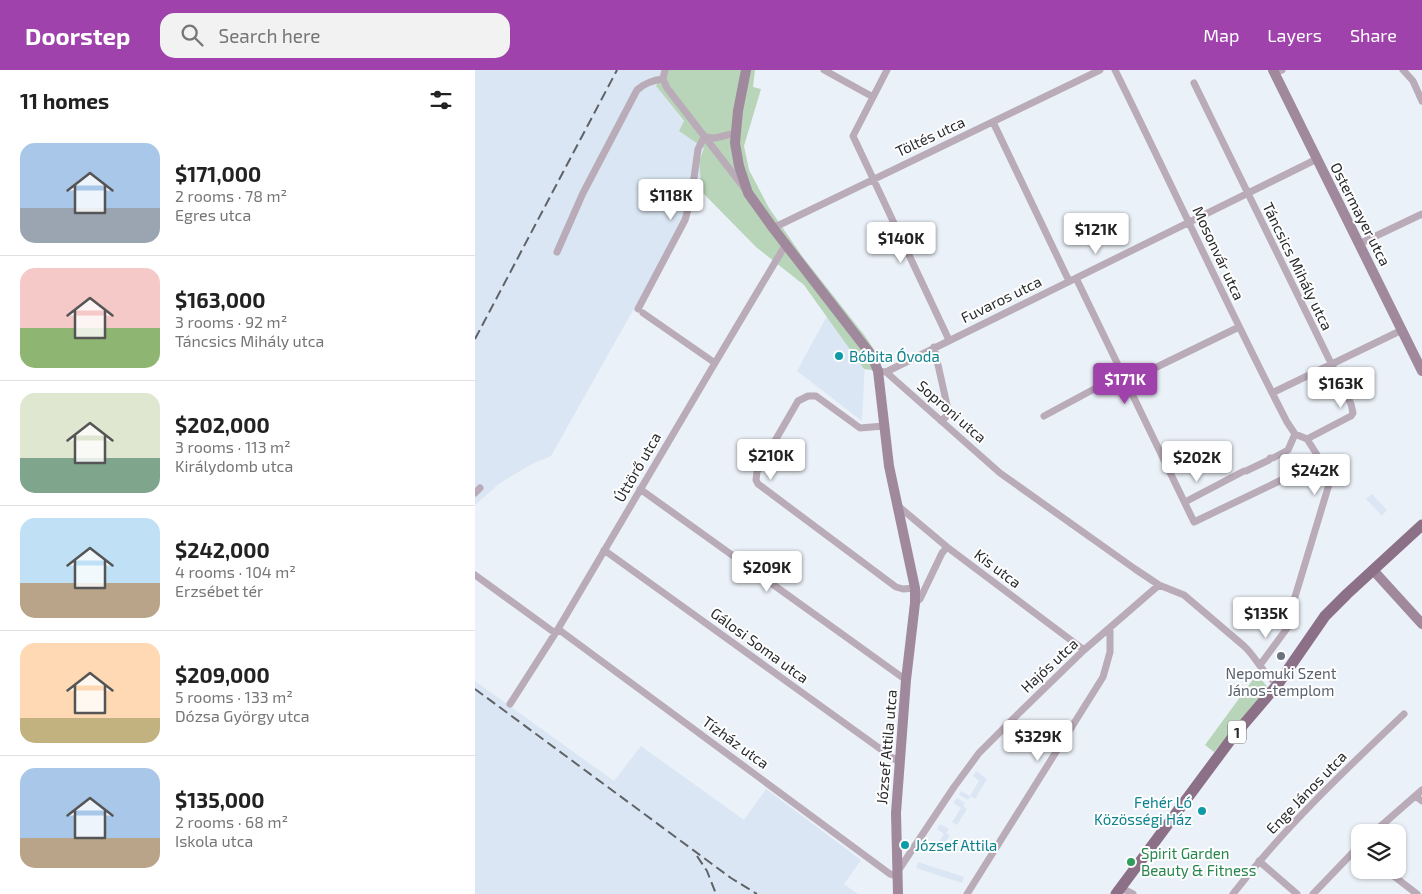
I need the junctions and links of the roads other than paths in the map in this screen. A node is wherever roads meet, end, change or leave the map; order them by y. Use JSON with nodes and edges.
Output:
{"nodes":[{"id":1,"x":665,"y":70,"type":"edge"},
{"id":2,"x":746,"y":70,"type":"edge"},
{"id":3,"x":824,"y":70,"type":"edge"},
{"id":4,"x":887,"y":70,"type":"edge"},
{"id":5,"x":1100,"y":70,"type":"edge"},
{"id":6,"x":1115,"y":70,"type":"edge"},
{"id":7,"x":1403,"y":70,"type":"edge"},
{"id":8,"x":1277,"y":71,"type":"edge"},
{"id":9,"x":663,"y":79,"type":"junction"},
{"id":10,"x":1194,"y":83,"type":"dead end"},
{"id":11,"x":873,"y":97,"type":"junction"},
{"id":12,"x":1422,"y":101,"type":"edge"},
{"id":13,"x":993,"y":122,"type":"junction"},
{"id":14,"x":736,"y":133,"type":"junction"},
{"id":15,"x":704,"y":137,"type":"junction"},
{"id":16,"x":1317,"y":159,"type":"junction"},
{"id":17,"x":873,"y":179,"type":"junction"},
{"id":18,"x":748,"y":193,"type":"junction"},
{"id":19,"x":1247,"y":193,"type":"junction"},
{"id":20,"x":1422,"y":214,"type":"edge"},
{"id":21,"x":1190,"y":222,"type":"junction"},
{"id":22,"x":773,"y":228,"type":"junction"},
{"id":23,"x":787,"y":244,"type":"junction"},
{"id":24,"x":1359,"y":244,"type":"junction"},
{"id":25,"x":557,"y":252,"type":"dead end"},
{"id":26,"x":1076,"y":278,"type":"junction"},
{"id":27,"x":1069,"y":281,"type":"junction"},
{"id":28,"x":1239,"y":327,"type":"junction"},
{"id":29,"x":1402,"y":330,"type":"junction"},
{"id":30,"x":949,"y":340,"type":"junction"},
{"id":31,"x":934,"y":347,"type":"junction"},
{"id":32,"x":715,"y":363,"type":"junction"},
{"id":33,"x":1331,"y":364,"type":"junction"},
{"id":34,"x":882,"y":371,"type":"junction"},
{"id":35,"x":1422,"y":371,"type":"edge"},
{"id":36,"x":1122,"y":374,"type":"junction"},
{"id":37,"x":1126,"y":382,"type":"junction"},
{"id":38,"x":1272,"y":393,"type":"junction"},
{"id":39,"x":1044,"y":416,"type":"dead end"},
{"id":40,"x":941,"y":421,"type":"junction"},
{"id":41,"x":884,"y":426,"type":"junction"},
{"id":42,"x":1295,"y":434,"type":"junction"},
{"id":43,"x":1307,"y":439,"type":"junction"},
{"id":44,"x":1321,"y":461,"type":"junction"},
{"id":45,"x":640,"y":489,"type":"junction"},
{"id":46,"x":1185,"y":502,"type":"junction"},
{"id":47,"x":896,"y":505,"type":"junction"},
{"id":48,"x":1422,"y":525,"type":"edge"},
{"id":49,"x":947,"y":547,"type":"junction"},
{"id":50,"x":605,"y":550,"type":"junction"},
{"id":51,"x":1373,"y":570,"type":"junction"},
{"id":52,"x":475,"y":575,"type":"edge"},
{"id":53,"x":1159,"y":585,"type":"junction"},
{"id":54,"x":915,"y":588,"type":"junction"},
{"id":55,"x":915,"y":603,"type":"junction"},
{"id":56,"x":1422,"y":624,"type":"edge"},
{"id":57,"x":1110,"y":628,"type":"junction"},
{"id":58,"x":556,"y":631,"type":"junction"},
{"id":59,"x":1085,"y":650,"type":"junction"},
{"id":60,"x":1260,"y":665,"type":"junction"},
{"id":61,"x":906,"y":680,"type":"junction"},
{"id":62,"x":1278,"y":684,"type":"junction"},
{"id":63,"x":510,"y":704,"type":"dead end"},
{"id":64,"x":1404,"y":714,"type":"dead end"},
{"id":65,"x":900,"y":763,"type":"junction"},
{"id":66,"x":1422,"y":790,"type":"edge"},
{"id":67,"x":1415,"y":796,"type":"junction"},
{"id":68,"x":1422,"y":801,"type":"edge"},
{"id":69,"x":1383,"y":824,"type":"edge"},
{"id":70,"x":1351,"y":856,"type":"edge"},
{"id":71,"x":1259,"y":861,"type":"junction"},
{"id":72,"x":898,"y":874,"type":"junction"},
{"id":73,"x":1398,"y":879,"type":"edge"},
{"id":74,"x":1118,"y":891,"type":"edge"},
{"id":75,"x":898,"y":894,"type":"edge"},
{"id":76,"x":967,"y":894,"type":"edge"},
{"id":77,"x":1133,"y":894,"type":"edge"},
{"id":78,"x":1233,"y":894,"type":"edge"},
{"id":79,"x":1297,"y":894,"type":"edge"},
{"id":80,"x":1313,"y":894,"type":"edge"},
{"id":81,"x":1417,"y":894,"type":"edge"}],
"edges":[{"from":1,"to":9,"type":"street"},
{"from":2,"to":14,"type":"street","name":"Soproni utca"},
{"from":3,"to":11,"type":"street"},
{"from":4,"to":11,"type":"street"},
{"from":5,"to":13,"type":"street","name":"Töltés utca"},
{"from":6,"to":21,"type":"street","name":"Mosonvár utca"},
{"from":7,"to":12,"type":"street"},
{"from":8,"to":16,"type":"street","name":"Ostermayer utca"},
{"from":9,"to":15,"type":"street"},
{"from":9,"to":25,"type":"street"},
{"from":10,"to":19,"type":"street","name":"Táncsics Mihály utca"},
{"from":11,"to":17,"type":"street"},
{"from":13,"to":17,"type":"street","name":"Töltés utca"},
{"from":13,"to":27,"type":"street"},
{"from":14,"to":15,"type":"street"},
{"from":14,"to":18,"type":"street","name":"Soproni utca"},
{"from":15,"to":18,"type":"street"},
{"from":15,"to":32,"type":"street"},
{"from":16,"to":19,"type":"street","name":"Fuvaros utca"},
{"from":16,"to":24,"type":"street","name":"Ostermayer utca"},
{"from":17,"to":22,"type":"street","name":"Töltés utca"},
{"from":17,"to":30,"type":"street"},
{"from":18,"to":22,"type":"street","name":"Soproni utca"},
{"from":19,"to":21,"type":"street","name":"Fuvaros utca"},
{"from":19,"to":33,"type":"street","name":"Táncsics Mihály utca"},
{"from":20,"to":24,"type":"street"},
{"from":21,"to":26,"type":"street","name":"Fuvaros utca"},
{"from":21,"to":28,"type":"street","name":"Mosonvár utca"},
{"from":22,"to":23,"type":"street","name":"Soproni utca"},
{"from":23,"to":32,"type":"street","name":"Úttörő utca"},
{"from":23,"to":34,"type":"street","name":"Soproni utca"},
{"from":24,"to":29,"type":"street","name":"Ostermayer utca"},
{"from":26,"to":27,"type":"street","name":"Fuvaros utca"},
{"from":26,"to":36,"type":"street"},
{"from":27,"to":30,"type":"street","name":"Fuvaros utca"},
{"from":28,"to":37,"type":"street"},
{"from":28,"to":38,"type":"street","name":"Mosonvár utca"},
{"from":29,"to":33,"type":"street"},
{"from":29,"to":35,"type":"street","name":"Ostermayer utca"},
{"from":30,"to":31,"type":"street","name":"Fuvaros utca"},
{"from":31,"to":34,"type":"street","name":"Fuvaros utca"},
{"from":31,"to":40,"type":"street"},
{"from":32,"to":45,"type":"street","name":"Úttörő utca"},
{"from":33,"to":38,"type":"street"},
{"from":33,"to":43,"type":"street","name":"Táncsics Mihály utca"},
{"from":34,"to":40,"type":"street","name":"Soproni utca"},
{"from":34,"to":41,"type":"street","name":"József Attila utca"},
{"from":36,"to":37,"type":"street"},
{"from":36,"to":39,"type":"street"},
{"from":37,"to":46,"type":"street"},
{"from":38,"to":42,"type":"street","name":"Mosonvár utca"},
{"from":40,"to":53,"type":"street","name":"Soproni utca"},
{"from":41,"to":47,"type":"street","name":"József Attila utca"},
{"from":41,"to":54,"type":"street"},
{"from":42,"to":43,"type":"street"},
{"from":42,"to":46,"type":"street"},
{"from":43,"to":44,"type":"street"},
{"from":44,"to":46,"type":"street"},
{"from":44,"to":60,"type":"street"},
{"from":45,"to":50,"type":"street","name":"Úttörő utca"},
{"from":45,"to":61,"type":"street"},
{"from":47,"to":49,"type":"street","name":"Kis utca"},
{"from":47,"to":54,"type":"street","name":"József Attila utca"},
{"from":48,"to":51,"type":"main road","number":"1"},
{"from":49,"to":55,"type":"street","name":"József Attila utca"},
{"from":49,"to":59,"type":"street","name":"Kis utca"},
{"from":50,"to":58,"type":"street","name":"Úttörő utca"},
{"from":50,"to":65,"type":"street","name":"Gálosi Soma utca"},
{"from":51,"to":56,"type":"street"},
{"from":51,"to":62,"type":"main road","number":"1"},
{"from":52,"to":58,"type":"street","name":"Tízház utca"},
{"from":53,"to":57,"type":"street","name":"Hajós utca"},
{"from":53,"to":60,"type":"street","name":"Soproni utca"},
{"from":54,"to":55,"type":"street","name":"József Attila utca"},
{"from":55,"to":61,"type":"street","name":"József Attila utca"},
{"from":57,"to":59,"type":"street","name":"Hajós utca"},
{"from":57,"to":76,"type":"street"},
{"from":58,"to":63,"type":"street","name":"Úttörő utca"},
{"from":58,"to":72,"type":"street","name":"Tízház utca"},
{"from":59,"to":72,"type":"street","name":"Hajós utca"},
{"from":60,"to":62,"type":"street","name":"Soproni utca"},
{"from":61,"to":65,"type":"street","name":"József Attila utca"},
{"from":62,"to":74,"type":"main road","number":"1"},
{"from":64,"to":71,"type":"street","name":"Enge János utca"},
{"from":65,"to":72,"type":"street","name":"József Attila utca"},
{"from":66,"to":67,"type":"street"},
{"from":67,"to":68,"type":"street"},
{"from":67,"to":69,"type":"street"},
{"from":70,"to":80,"type":"street"},
{"from":71,"to":78,"type":"street","name":"Enge János utca"},
{"from":71,"to":79,"type":"street"},
{"from":72,"to":75,"type":"street","name":"József Attila utca"},
{"from":73,"to":81,"type":"street"},
{"from":74,"to":77,"type":"street"}]}
